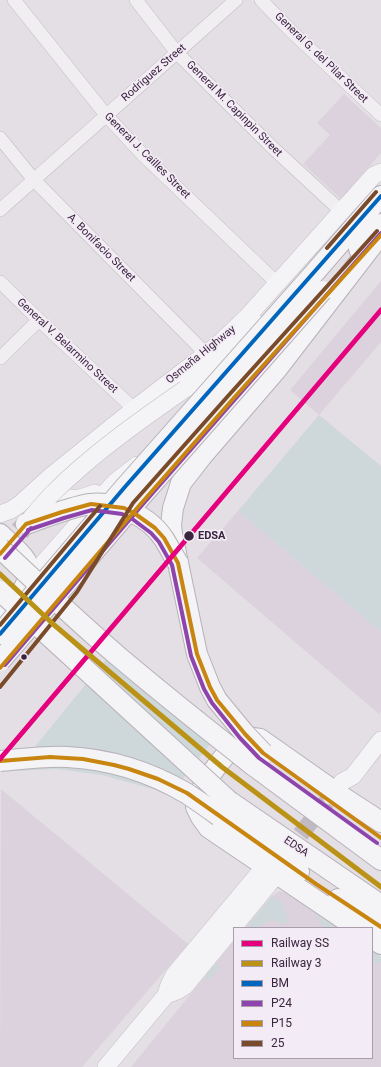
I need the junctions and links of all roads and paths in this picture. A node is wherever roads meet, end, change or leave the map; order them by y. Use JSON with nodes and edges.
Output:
{"nodes":[{"id":1,"x":14,"y":0,"type":"edge"},
{"id":2,"x":136,"y":0,"type":"edge"},
{"id":3,"x":236,"y":0,"type":"edge"},
{"id":4,"x":261,"y":0,"type":"edge"},
{"id":5,"x":177,"y":52,"type":"junction"},
{"id":6,"x":106,"y":115,"type":"junction"},
{"id":7,"x":381,"y":116,"type":"edge"},
{"id":8,"x":0,"y":138,"type":"edge"},
{"id":9,"x":381,"y":172,"type":"edge"},
{"id":10,"x":34,"y":180,"type":"junction"},
{"id":11,"x":381,"y":188,"type":"edge"},
{"id":12,"x":381,"y":196,"type":"edge"},
{"id":13,"x":0,"y":210,"type":"edge"},
{"id":14,"x":341,"y":211,"type":"junction"},
{"id":15,"x":381,"y":224,"type":"edge"},
{"id":16,"x":377,"y":239,"type":"edge"},
{"id":17,"x":0,"y":282,"type":"edge"},
{"id":18,"x":278,"y":283,"type":"junction"},
{"id":19,"x":39,"y":320,"type":"junction"},
{"id":20,"x":206,"y":354,"type":"junction"},
{"id":21,"x":0,"y":358,"type":"edge"},
{"id":22,"x":232,"y":400,"type":"junction"},
{"id":23,"x":134,"y":409,"type":"junction"},
{"id":24,"x":52,"y":475,"type":"junction"},
{"id":25,"x":114,"y":482,"type":"junction"},
{"id":26,"x":0,"y":514,"type":"edge"},
{"id":27,"x":26,"y":524,"type":"joint"},
{"id":28,"x":0,"y":534,"type":"edge"},
{"id":29,"x":0,"y":548,"type":"edge"},
{"id":30,"x":178,"y":563,"type":"junction"},
{"id":31,"x":23,"y":590,"type":"junction"},
{"id":32,"x":0,"y":591,"type":"edge"},
{"id":33,"x":0,"y":612,"type":"edge"},
{"id":34,"x":0,"y":616,"type":"edge"},
{"id":35,"x":0,"y":634,"type":"edge"},
{"id":36,"x":58,"y":645,"type":"junction"},
{"id":37,"x":0,"y":661,"type":"edge"},
{"id":38,"x":0,"y":668,"type":"edge"},
{"id":39,"x":381,"y":740,"type":"edge"},
{"id":40,"x":258,"y":759,"type":"junction"},
{"id":41,"x":0,"y":761,"type":"edge"},
{"id":42,"x":338,"y":797,"type":"junction"},
{"id":43,"x":224,"y":808,"type":"junction"},
{"id":44,"x":381,"y":822,"type":"edge"},
{"id":45,"x":381,"y":838,"type":"edge"},
{"id":46,"x":381,"y":860,"type":"edge"},
{"id":47,"x":277,"y":868,"type":"junction"},
{"id":48,"x":381,"y":905,"type":"edge"},
{"id":49,"x":356,"y":927,"type":"edge"},
{"id":50,"x":381,"y":927,"type":"edge"},
{"id":51,"x":106,"y":1067,"type":"edge"}],
"edges":[{"from":1,"to":6,"type":"street","name":"General J. Cailles Street"},
{"from":2,"to":5,"type":"street","name":"General M. Capinpin Street"},
{"from":3,"to":5,"type":"street","name":"Rodriguez Street"},
{"from":4,"to":7,"type":"street","name":"General G. del Pilar Street"},
{"from":5,"to":6,"type":"street","name":"Rodriguez Street"},
{"from":5,"to":14,"type":"street","name":"General M. Capinpin Street"},
{"from":6,"to":10,"type":"street","name":"Rodriguez Street"},
{"from":6,"to":18,"type":"street","name":"General J. Cailles Street"},
{"from":8,"to":10,"type":"street","name":"A. Bonifacio Street"},
{"from":9,"to":14,"type":"main road","name":"Osmeña Highway"},
{"from":10,"to":13,"type":"street","name":"Rodriguez Street"},
{"from":10,"to":20,"type":"street","name":"A. Bonifacio Street"},
{"from":11,"to":27,"type":"main road","name":"Osmeña Highway","bridge":true},
{"from":12,"to":35,"type":"highway","bridge":true},
{"from":14,"to":18,"type":"main road","name":"Osmeña Highway"},
{"from":15,"to":37,"type":"highway","bridge":true},
{"from":16,"to":22,"type":"main road"},
{"from":16,"to":30,"type":"highway"},
{"from":17,"to":19,"type":"street","name":"General V. Belarmino Street"},
{"from":18,"to":20,"type":"main road","name":"Osmeña Highway"},
{"from":19,"to":21,"type":"street"},
{"from":19,"to":23,"type":"street","name":"General V. Belarmino Street"},
{"from":20,"to":23,"type":"main road","name":"Osmeña Highway"},
{"from":22,"to":25,"type":"main road"},
{"from":22,"to":38,"type":"main road"},
{"from":23,"to":24,"type":"main road","name":"Osmeña Highway"},
{"from":24,"to":25,"type":"main road"},
{"from":24,"to":26,"type":"main road","name":"Osmeña Highway"},
{"from":25,"to":31,"type":"main road"},
{"from":27,"to":30,"type":"highway","bridge":true},
{"from":28,"to":31,"type":"highway"},
{"from":29,"to":40,"type":"highway","bridge":true},
{"from":30,"to":40,"type":"highway","bridge":true},
{"from":31,"to":34,"type":"highway"},
{"from":32,"to":36,"type":"highway","name":"EDSA","bridge":true},
{"from":33,"to":36,"type":"highway","bridge":true},
{"from":36,"to":43,"type":"highway","name":"EDSA","bridge":true},
{"from":39,"to":42,"type":"main road"},
{"from":40,"to":45,"type":"highway"},
{"from":40,"to":46,"type":"highway"},
{"from":41,"to":43,"type":"highway","bridge":true},
{"from":42,"to":44,"type":"highway"},
{"from":42,"to":47,"type":"highway"},
{"from":43,"to":48,"type":"highway","name":"EDSA"},
{"from":43,"to":50,"type":"highway"},
{"from":47,"to":49,"type":"highway"},
{"from":47,"to":51,"type":"main road"}]}
